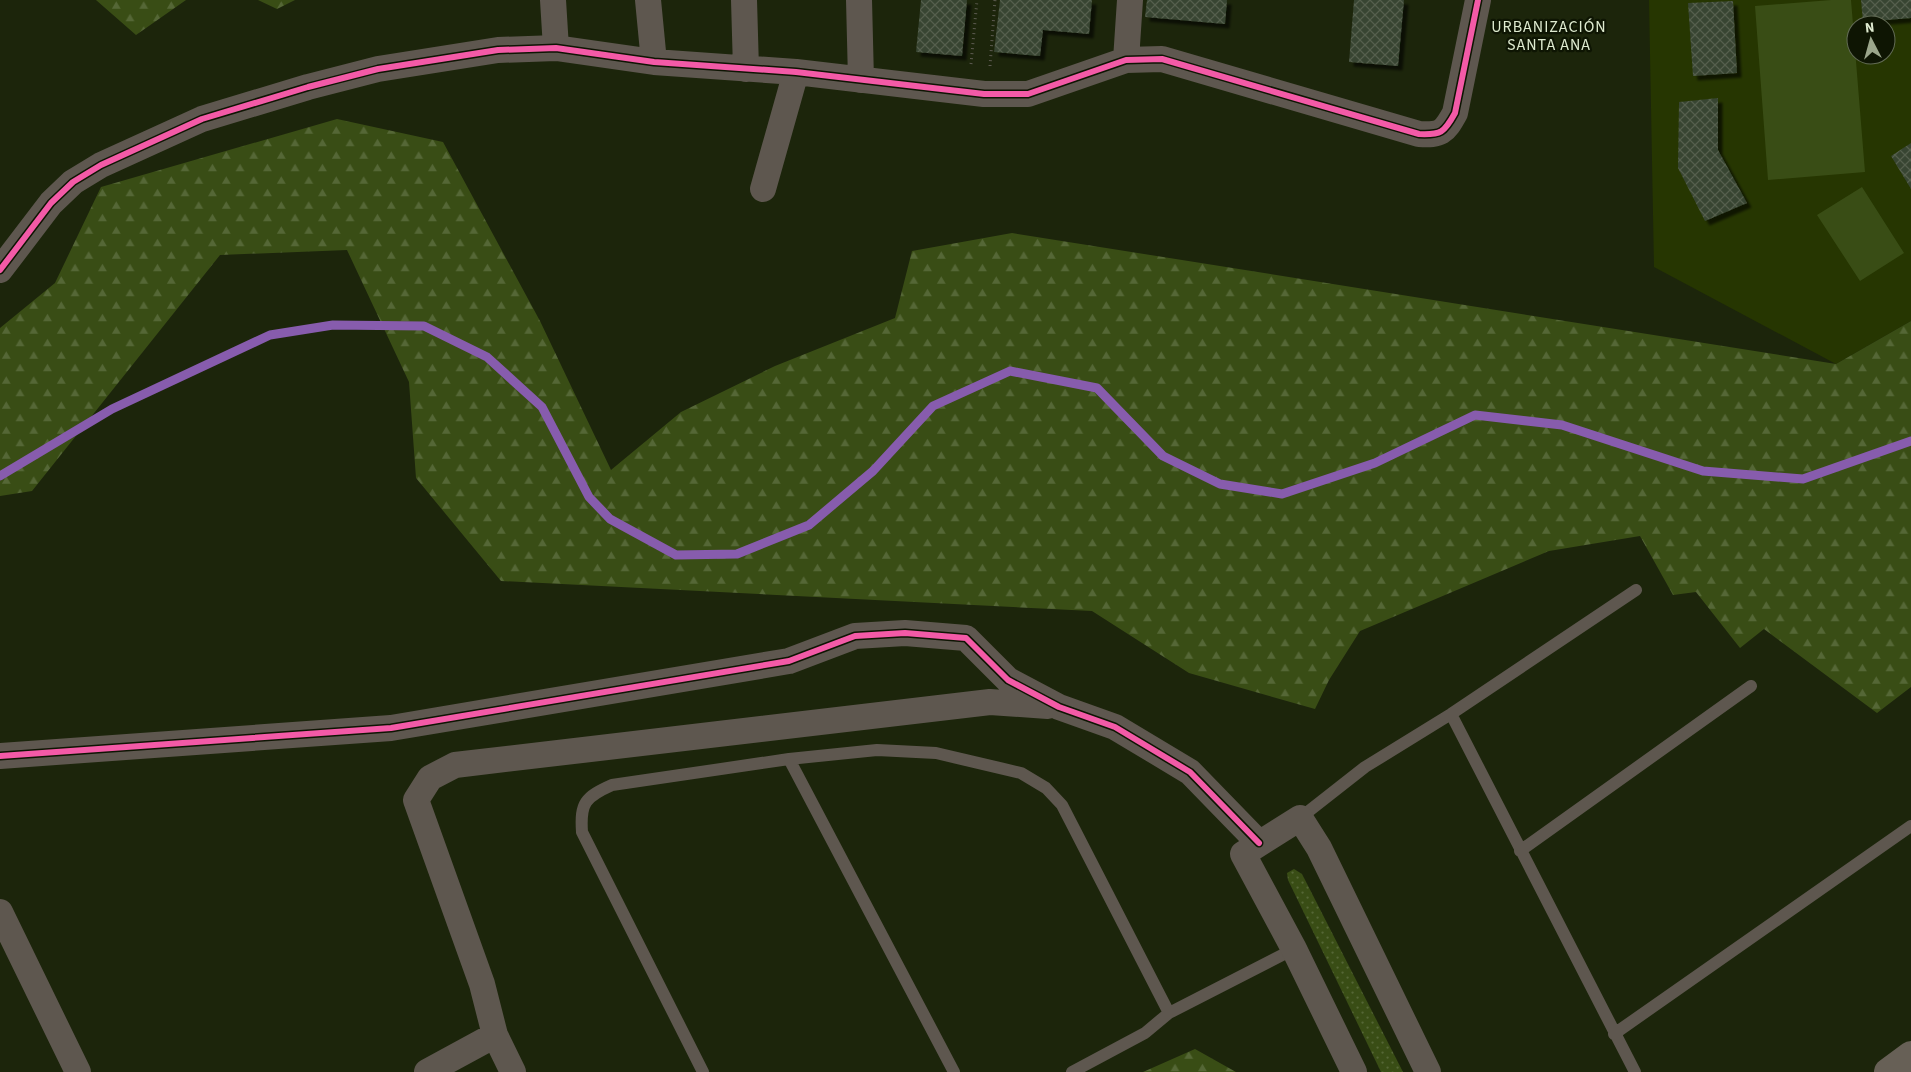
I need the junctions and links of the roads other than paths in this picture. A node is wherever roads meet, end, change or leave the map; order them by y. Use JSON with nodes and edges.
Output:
{"nodes":[{"id":1,"x":553,"y":0,"type":"edge"},
{"id":2,"x":648,"y":0,"type":"edge"},
{"id":3,"x":744,"y":0,"type":"edge"},
{"id":4,"x":859,"y":0,"type":"edge"},
{"id":5,"x":1130,"y":0,"type":"edge"},
{"id":6,"x":1478,"y":0,"type":"edge"},
{"id":7,"x":556,"y":48,"type":"junction"},
{"id":8,"x":1126,"y":60,"type":"junction"},
{"id":9,"x":654,"y":62,"type":"junction"},
{"id":10,"x":746,"y":69,"type":"junction"},
{"id":11,"x":796,"y":72,"type":"junction"},
{"id":12,"x":861,"y":80,"type":"junction"},
{"id":13,"x":763,"y":189,"type":"dead end"},
{"id":14,"x":0,"y":270,"type":"edge"},
{"id":15,"x":1636,"y":590,"type":"dead end"},
{"id":16,"x":1751,"y":686,"type":"dead end"},
{"id":17,"x":1059,"y":707,"type":"junction"},
{"id":18,"x":1451,"y":714,"type":"junction"},
{"id":19,"x":0,"y":756,"type":"edge"},
{"id":20,"x":789,"y":759,"type":"junction"},
{"id":21,"x":1300,"y":818,"type":"junction"},
{"id":22,"x":1911,"y":826,"type":"edge"},
{"id":23,"x":1259,"y":843,"type":"junction"},
{"id":24,"x":1520,"y":852,"type":"junction"},
{"id":25,"x":0,"y":912,"type":"edge"},
{"id":26,"x":1294,"y":949,"type":"junction"},
{"id":27,"x":1169,"y":1013,"type":"junction"},
{"id":28,"x":1614,"y":1034,"type":"junction"},
{"id":29,"x":496,"y":1035,"type":"junction"},
{"id":30,"x":1911,"y":1055,"type":"edge"},
{"id":31,"x":78,"y":1072,"type":"edge"},
{"id":32,"x":427,"y":1072,"type":"edge"},
{"id":33,"x":513,"y":1072,"type":"edge"},
{"id":34,"x":703,"y":1072,"type":"edge"},
{"id":35,"x":954,"y":1072,"type":"edge"},
{"id":36,"x":1072,"y":1072,"type":"edge"},
{"id":37,"x":1354,"y":1072,"type":"edge"},
{"id":38,"x":1428,"y":1072,"type":"edge"},
{"id":39,"x":1635,"y":1072,"type":"edge"},
{"id":40,"x":1888,"y":1072,"type":"edge"}],
"edges":[{"from":1,"to":7,"type":"street"},
{"from":2,"to":9,"type":"street"},
{"from":3,"to":10,"type":"street"},
{"from":4,"to":12,"type":"street"},
{"from":5,"to":8,"type":"street"},
{"from":6,"to":8,"type":"street"},
{"from":7,"to":9,"type":"street"},
{"from":7,"to":14,"type":"street"},
{"from":8,"to":12,"type":"street"},
{"from":9,"to":10,"type":"street"},
{"from":10,"to":11,"type":"street"},
{"from":11,"to":12,"type":"street"},
{"from":11,"to":13,"type":"street"},
{"from":15,"to":18,"type":"lane"},
{"from":16,"to":24,"type":"lane"},
{"from":17,"to":19,"type":"street"},
{"from":17,"to":23,"type":"street"},
{"from":17,"to":29,"type":"street"},
{"from":18,"to":21,"type":"lane"},
{"from":18,"to":24,"type":"lane"},
{"from":20,"to":27,"type":"lane"},
{"from":20,"to":34,"type":"lane"},
{"from":20,"to":35,"type":"lane"},
{"from":21,"to":23,"type":"street"},
{"from":21,"to":38,"type":"street"},
{"from":22,"to":28,"type":"lane"},
{"from":23,"to":26,"type":"street"},
{"from":24,"to":28,"type":"lane"},
{"from":25,"to":31,"type":"street"},
{"from":26,"to":27,"type":"lane"},
{"from":26,"to":37,"type":"street"},
{"from":27,"to":36,"type":"lane"},
{"from":28,"to":39,"type":"lane"},
{"from":29,"to":32,"type":"street"},
{"from":29,"to":33,"type":"street"},
{"from":30,"to":40,"type":"main road"}]}
